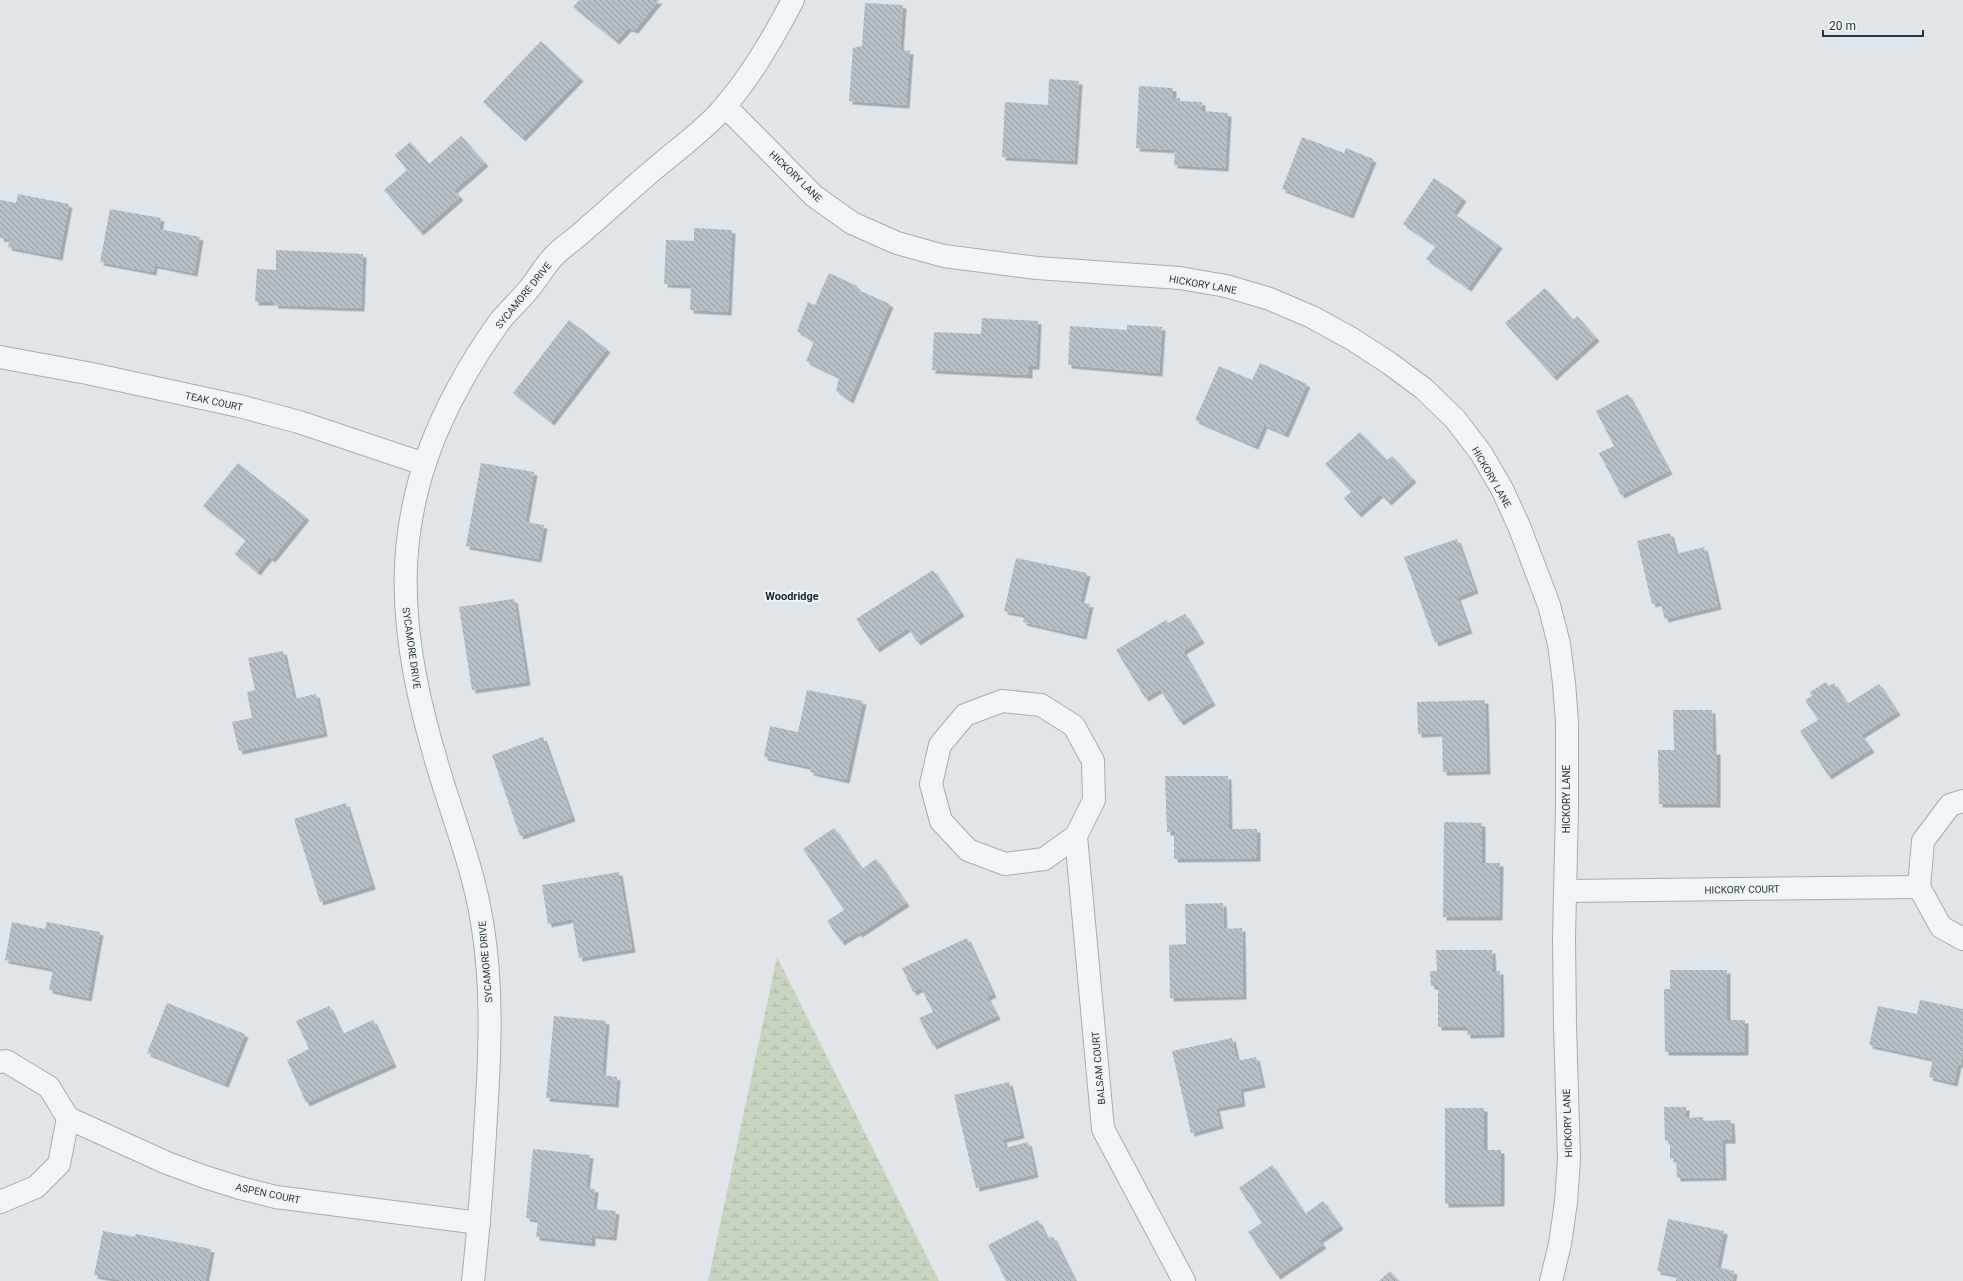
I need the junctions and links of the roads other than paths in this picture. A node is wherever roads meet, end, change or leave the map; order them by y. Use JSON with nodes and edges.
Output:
{"nodes":[{"id":1,"x":793,"y":0,"type":"edge"},
{"id":2,"x":725,"y":106,"type":"junction"},
{"id":3,"x":0,"y":357,"type":"edge"},
{"id":4,"x":424,"y":464,"type":"junction"},
{"id":5,"x":1963,"y":801,"type":"edge"},
{"id":6,"x":1076,"y":836,"type":"junction"},
{"id":7,"x":1919,"y":887,"type":"junction"},
{"id":8,"x":1566,"y":891,"type":"junction"},
{"id":9,"x":1963,"y":940,"type":"edge"},
{"id":10,"x":0,"y":1062,"type":"edge"},
{"id":11,"x":68,"y":1118,"type":"junction"},
{"id":12,"x":0,"y":1202,"type":"edge"},
{"id":13,"x":479,"y":1223,"type":"junction"},
{"id":14,"x":473,"y":1281,"type":"edge"},
{"id":15,"x":1184,"y":1281,"type":"edge"},
{"id":16,"x":1550,"y":1281,"type":"edge"}],
"edges":[{"from":1,"to":2,"type":"street","name":"SYCAMORE DRIVE"},
{"from":2,"to":4,"type":"street","name":"SYCAMORE DRIVE"},
{"from":2,"to":8,"type":"street","name":"HICKORY LANE"},
{"from":3,"to":4,"type":"street","name":"TEAK COURT"},
{"from":4,"to":13,"type":"street","name":"SYCAMORE DRIVE"},
{"from":5,"to":7,"type":"street"},
{"from":6,"to":6,"type":"street"},
{"from":6,"to":15,"type":"street","name":"BALSAM COURT"},
{"from":7,"to":8,"type":"street","name":"HICKORY COURT"},
{"from":7,"to":9,"type":"street"},
{"from":8,"to":16,"type":"street","name":"HICKORY LANE"},
{"from":10,"to":11,"type":"street"},
{"from":11,"to":12,"type":"street"},
{"from":11,"to":13,"type":"street","name":"ASPEN COURT"},
{"from":13,"to":14,"type":"street","name":"SYCAMORE DRIVE"}]}
